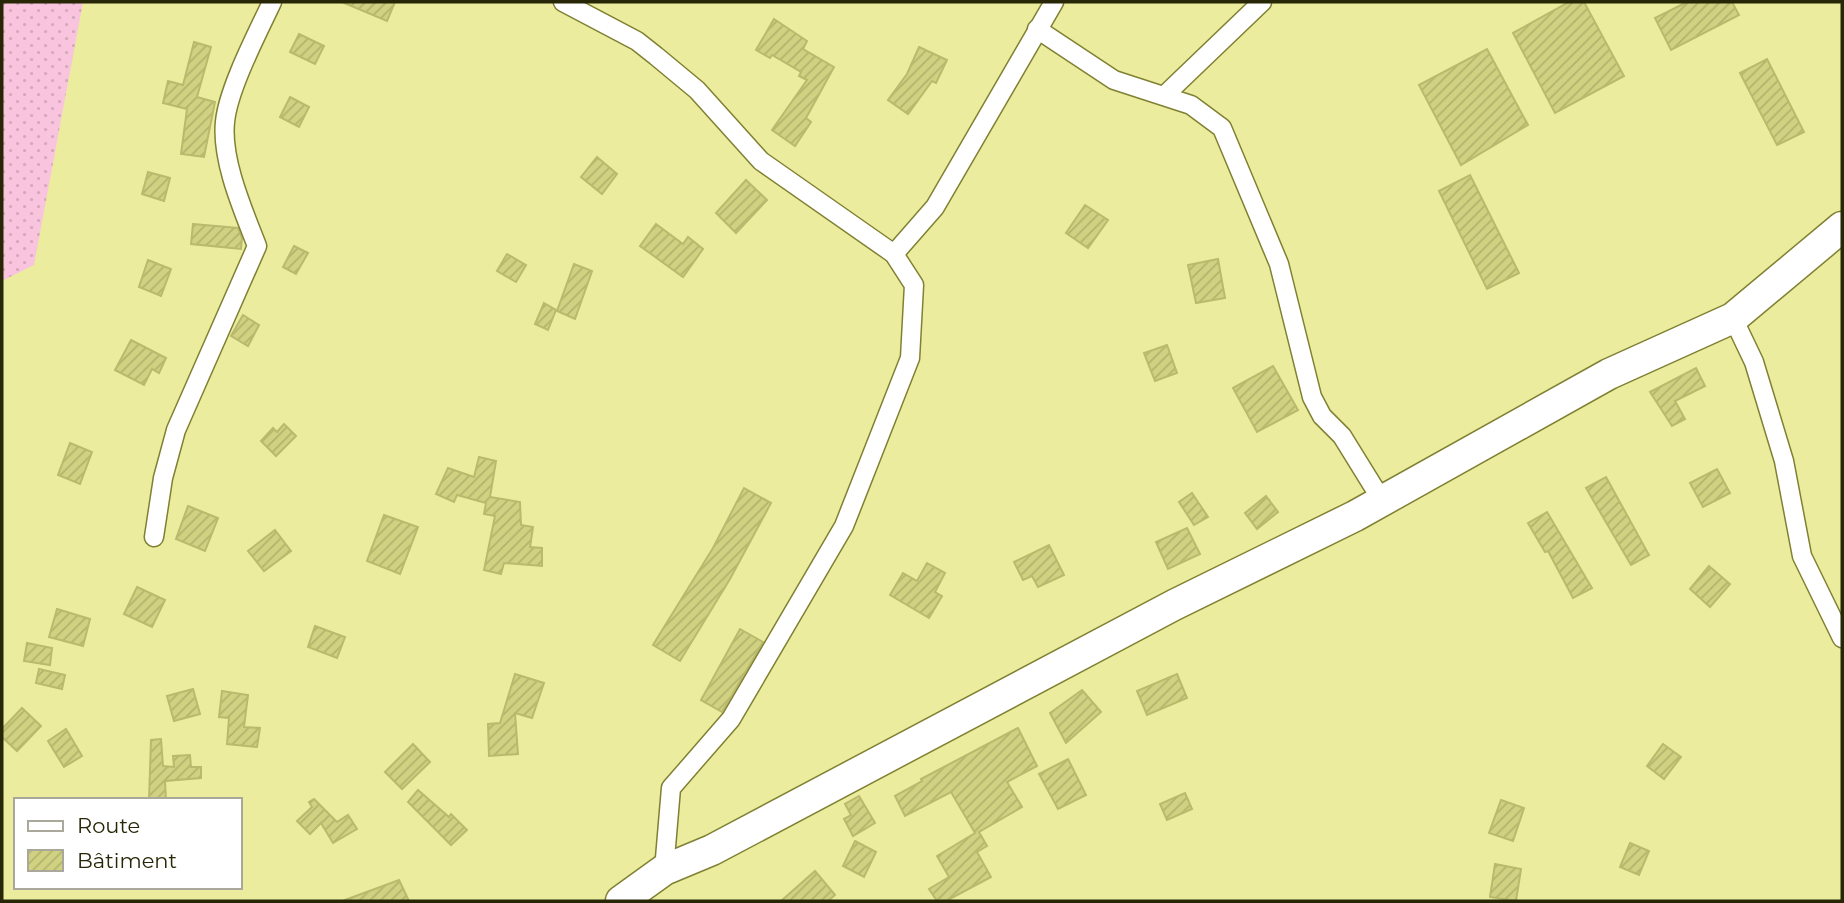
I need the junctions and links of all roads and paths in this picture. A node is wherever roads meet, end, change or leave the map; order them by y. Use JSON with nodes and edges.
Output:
{"nodes":[{"id":1,"x":272,"y":2,"type":"edge"},
{"id":2,"x":563,"y":2,"type":"edge"},
{"id":3,"x":1054,"y":2,"type":"edge"},
{"id":4,"x":1262,"y":2,"type":"edge"},
{"id":5,"x":1037,"y":29,"type":"junction"},
{"id":6,"x":1165,"y":95,"type":"junction"},
{"id":7,"x":1842,"y":227,"type":"edge"},
{"id":8,"x":894,"y":254,"type":"junction"},
{"id":9,"x":1733,"y":318,"type":"junction"},
{"id":10,"x":1381,"y":499,"type":"junction"},
{"id":11,"x":154,"y":537,"type":"dead end"},
{"id":12,"x":1842,"y":638,"type":"edge"},
{"id":13,"x":664,"y":870,"type":"junction"},
{"id":14,"x":621,"y":901,"type":"edge"}],
"edges":[{"from":1,"to":11,"type":"street"},
{"from":2,"to":8,"type":"street"},
{"from":3,"to":5,"type":"street"},
{"from":4,"to":6,"type":"street"},
{"from":5,"to":6,"type":"street"},
{"from":5,"to":8,"type":"street"},
{"from":6,"to":10,"type":"street"},
{"from":7,"to":9,"type":"highway"},
{"from":8,"to":13,"type":"street"},
{"from":9,"to":10,"type":"highway"},
{"from":9,"to":12,"type":"street"},
{"from":10,"to":13,"type":"highway"},
{"from":13,"to":14,"type":"highway"}]}
